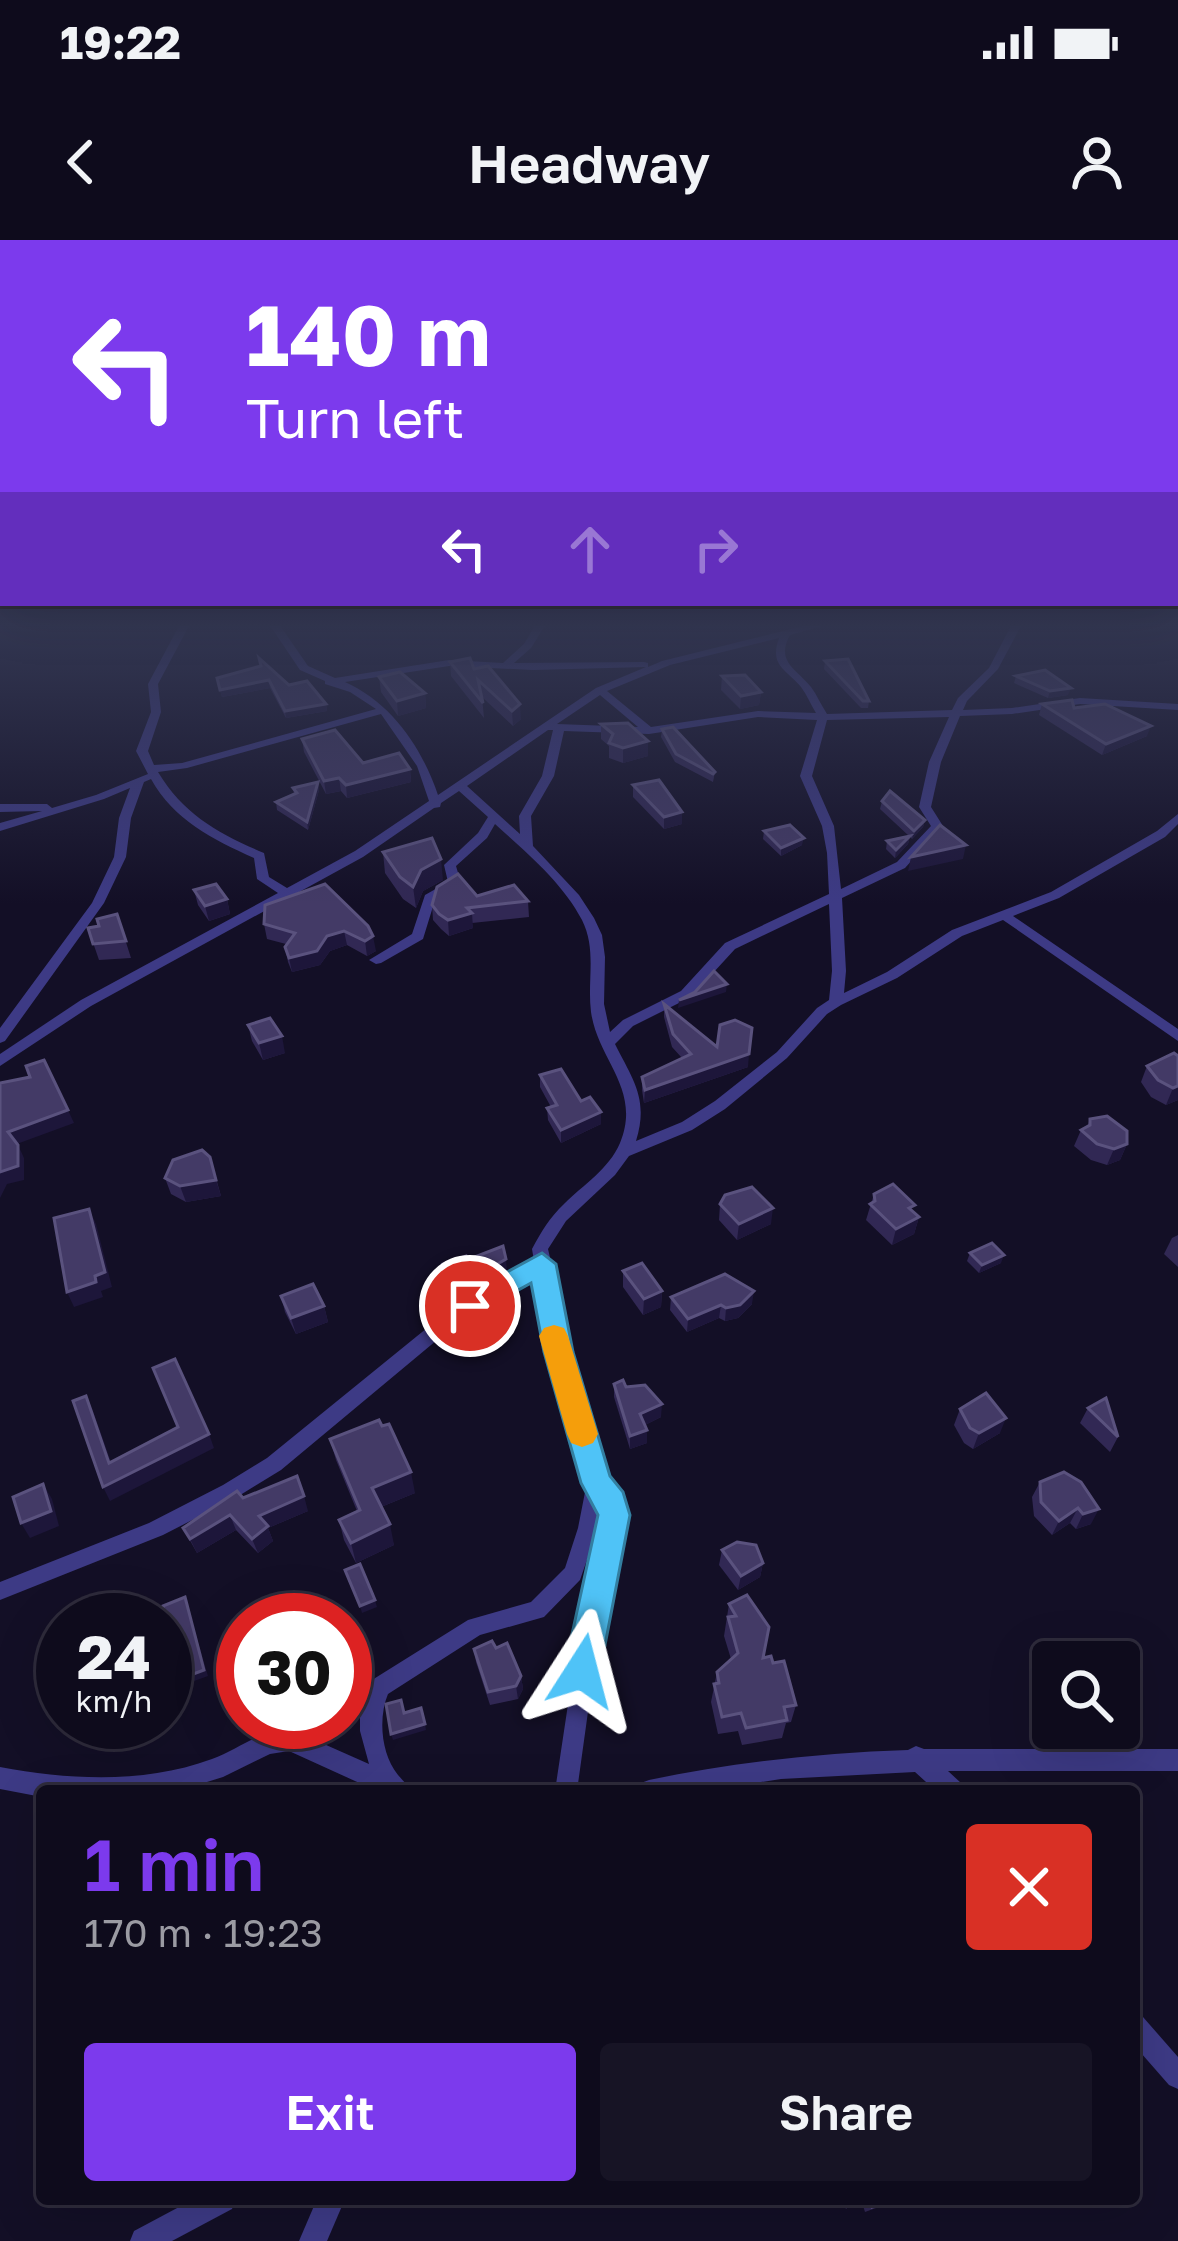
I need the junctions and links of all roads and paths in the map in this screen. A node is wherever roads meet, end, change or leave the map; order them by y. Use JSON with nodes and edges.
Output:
{"nodes":[{"id":1,"x":154,"y":717,"type":"edge"},
{"id":2,"x":357,"y":717,"type":"edge"},
{"id":3,"x":386,"y":717,"type":"edge"},
{"id":4,"x":565,"y":717,"type":"edge"},
{"id":5,"x":633,"y":717,"type":"edge"},
{"id":6,"x":737,"y":717,"type":"edge"},
{"id":7,"x":823,"y":717,"type":"edge"},
{"id":8,"x":954,"y":717,"type":"edge"},
{"id":9,"x":553,"y":727,"type":"junction"},
{"id":10,"x":650,"y":731,"type":"junction"},
{"id":11,"x":156,"y":772,"type":"junction"},
{"id":12,"x":138,"y":782,"type":"junction"},
{"id":13,"x":461,"y":787,"type":"junction"},
{"id":14,"x":87,"y":802,"type":"junction"},
{"id":15,"x":436,"y":805,"type":"junction"},
{"id":16,"x":0,"y":808,"type":"edge"},
{"id":17,"x":493,"y":818,"type":"junction"},
{"id":18,"x":1178,"y":818,"type":"edge"},
{"id":19,"x":0,"y":827,"type":"edge"},
{"id":20,"x":527,"y":847,"type":"junction"},
{"id":21,"x":288,"y":894,"type":"junction"},
{"id":22,"x":838,"y":896,"type":"junction"},
{"id":23,"x":1006,"y":917,"type":"junction"},
{"id":24,"x":376,"y":960,"type":"dead end"},
{"id":25,"x":836,"y":1002,"type":"junction"},
{"id":26,"x":1178,"y":1036,"type":"edge"},
{"id":27,"x":0,"y":1038,"type":"edge"},
{"id":28,"x":608,"y":1043,"type":"junction"},
{"id":29,"x":0,"y":1061,"type":"edge"},
{"id":30,"x":624,"y":1152,"type":"junction"},
{"id":31,"x":542,"y":1264,"type":"junction"},
{"id":32,"x":596,"y":1483,"type":"junction"},
{"id":33,"x":0,"y":1591,"type":"edge"},
{"id":34,"x":916,"y":1757,"type":"junction"},
{"id":35,"x":1178,"y":1760,"type":"edge"},
{"id":36,"x":0,"y":1778,"type":"edge"},
{"id":37,"x":154,"y":1785,"type":"edge"},
{"id":38,"x":387,"y":1785,"type":"edge"},
{"id":39,"x":394,"y":1785,"type":"edge"},
{"id":40,"x":567,"y":1785,"type":"edge"},
{"id":41,"x":681,"y":1785,"type":"edge"},
{"id":42,"x":946,"y":1785,"type":"edge"},
{"id":43,"x":36,"y":1786,"type":"edge"},
{"id":44,"x":1140,"y":2033,"type":"edge"},
{"id":45,"x":1178,"y":2076,"type":"edge"},
{"id":46,"x":210,"y":2205,"type":"edge"},
{"id":47,"x":329,"y":2205,"type":"edge"},
{"id":48,"x":144,"y":2241,"type":"edge"},
{"id":49,"x":314,"y":2241,"type":"edge"}],
"edges":[{"from":1,"to":11,"type":"street"},
{"from":2,"to":11,"type":"street"},
{"from":3,"to":15,"type":"street"},
{"from":4,"to":9,"type":"street"},
{"from":5,"to":10,"type":"street"},
{"from":6,"to":10,"type":"street"},
{"from":7,"to":22,"type":"street"},
{"from":8,"to":22,"type":"street"},
{"from":9,"to":10,"type":"street"},
{"from":9,"to":13,"type":"street"},
{"from":9,"to":20,"type":"street"},
{"from":11,"to":12,"type":"street"},
{"from":11,"to":21,"type":"street"},
{"from":12,"to":14,"type":"street"},
{"from":12,"to":27,"type":"street"},
{"from":13,"to":15,"type":"street"},
{"from":13,"to":17,"type":"street"},
{"from":14,"to":16,"type":"street"},
{"from":14,"to":19,"type":"street"},
{"from":15,"to":21,"type":"street"},
{"from":17,"to":20,"type":"street"},
{"from":17,"to":24,"type":"street"},
{"from":18,"to":23,"type":"street"},
{"from":20,"to":28,"type":"street"},
{"from":21,"to":29,"type":"street"},
{"from":22,"to":25,"type":"street"},
{"from":22,"to":28,"type":"street"},
{"from":23,"to":25,"type":"street"},
{"from":23,"to":26,"type":"street"},
{"from":25,"to":30,"type":"street"},
{"from":28,"to":30,"type":"street"},
{"from":30,"to":31,"type":"street"},
{"from":31,"to":32,"type":"street"},
{"from":31,"to":33,"type":"street"},
{"from":32,"to":39,"type":"street"},
{"from":32,"to":40,"type":"street"},
{"from":34,"to":35,"type":"street"},
{"from":34,"to":41,"type":"street"},
{"from":34,"to":42,"type":"street"},
{"from":36,"to":43,"type":"street"},
{"from":37,"to":38,"type":"street"},
{"from":44,"to":45,"type":"street"},
{"from":46,"to":48,"type":"street"},
{"from":47,"to":49,"type":"street"}]}
